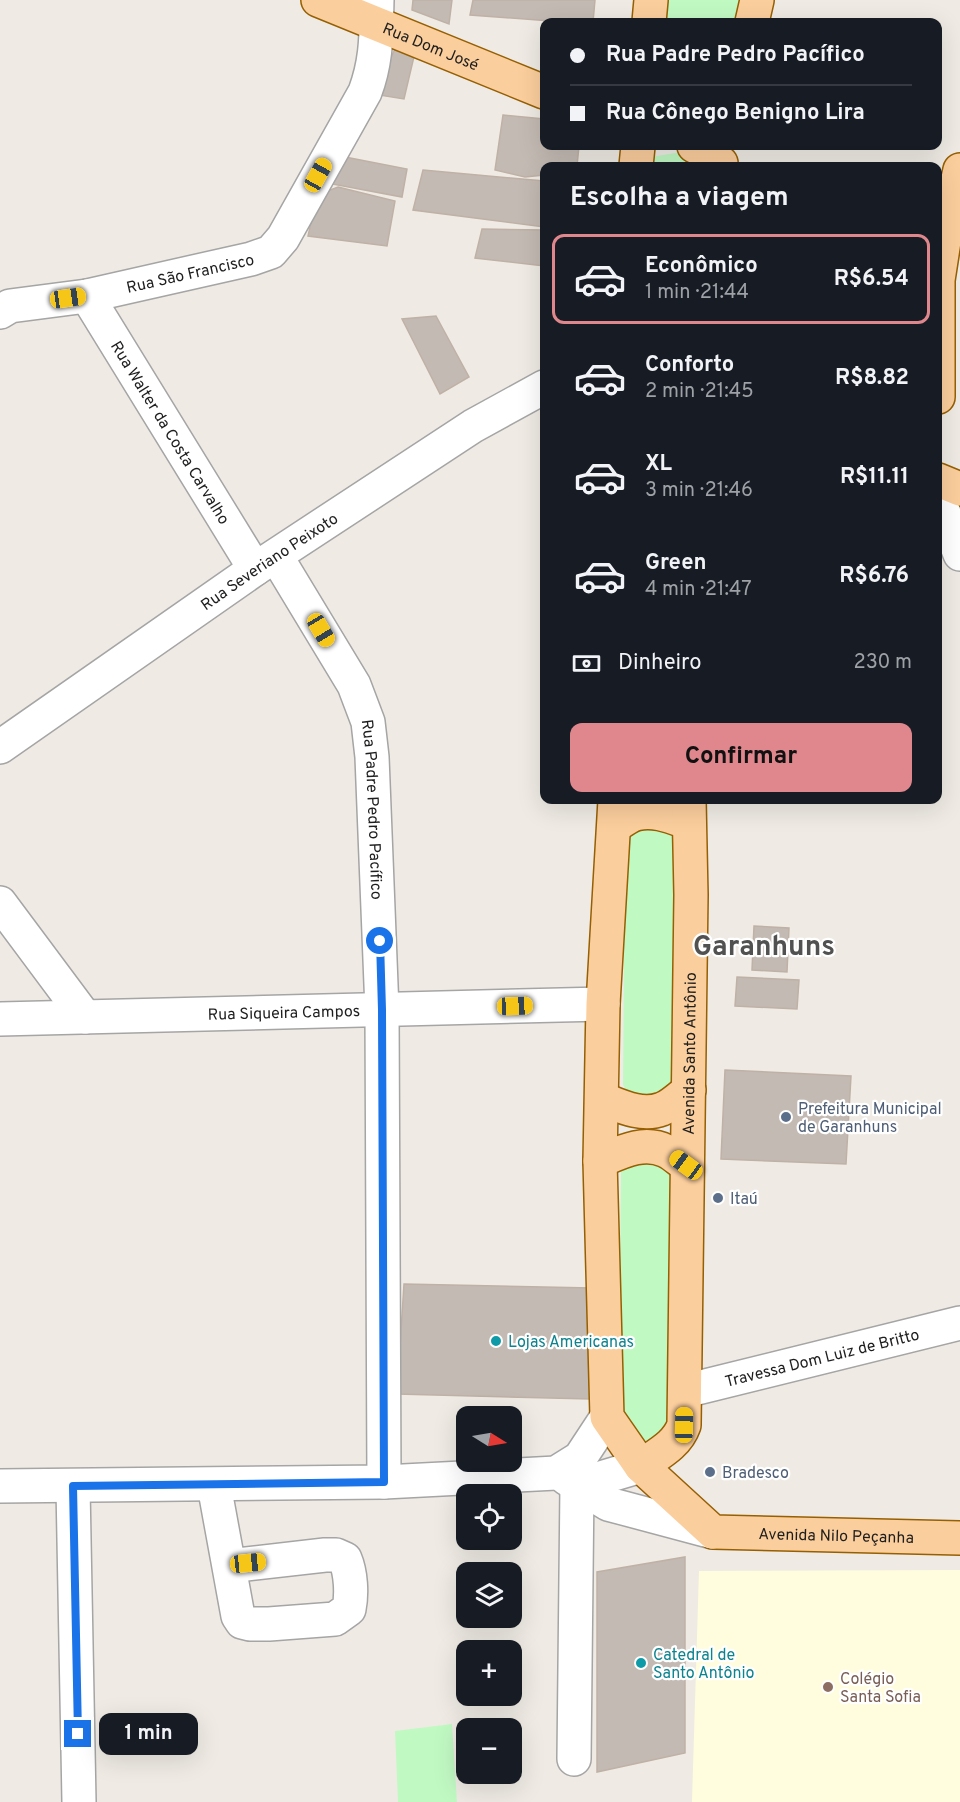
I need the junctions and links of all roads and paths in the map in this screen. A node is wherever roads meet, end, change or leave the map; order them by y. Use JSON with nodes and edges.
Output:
{"nodes":[{"id":1,"x":318,"y":0,"type":"edge"},
{"id":2,"x":651,"y":0,"type":"edge"},
{"id":3,"x":757,"y":0,"type":"edge"},
{"id":4,"x":376,"y":11,"type":"edge"},
{"id":5,"x":649,"y":18,"type":"edge"},
{"id":6,"x":753,"y":18,"type":"edge"},
{"id":7,"x":540,"y":90,"type":"edge"},
{"id":8,"x":702,"y":150,"type":"edge"},
{"id":9,"x":722,"y":158,"type":"edge"},
{"id":10,"x":960,"y":170,"type":"edge"},
{"id":11,"x":942,"y":257,"type":"edge"},
{"id":12,"x":87,"y":296,"type":"junction"},
{"id":13,"x":3,"y":307,"type":"edge"},
{"id":14,"x":540,"y":389,"type":"edge"},
{"id":15,"x":942,"y":482,"type":"edge"},
{"id":16,"x":960,"y":489,"type":"edge"},
{"id":17,"x":942,"y":496,"type":"edge"},
{"id":18,"x":942,"y":507,"type":"edge"},
{"id":19,"x":960,"y":554,"type":"edge"},
{"id":20,"x":265,"y":563,"type":"junction"},
{"id":21,"x":0,"y":747,"type":"edge"},
{"id":22,"x":689,"y":811,"type":"edge"},
{"id":23,"x":615,"y":813,"type":"edge"},
{"id":24,"x":0,"y":903,"type":"edge"},
{"id":25,"x":603,"y":1004,"type":"junction"},
{"id":26,"x":382,"y":1010,"type":"junction"},
{"id":27,"x":85,"y":1017,"type":"junction"},
{"id":28,"x":0,"y":1019,"type":"edge"},
{"id":29,"x":689,"y":1090,"type":"junction"},
{"id":30,"x":602,"y":1099,"type":"junction"},
{"id":31,"x":600,"y":1161,"type":"junction"},
{"id":32,"x":686,"y":1165,"type":"junction"},
{"id":33,"x":960,"y":1323,"type":"edge"},
{"id":34,"x":685,"y":1391,"type":"junction"},
{"id":35,"x":607,"y":1417,"type":"junction"},
{"id":36,"x":641,"y":1466,"type":"junction"},
{"id":37,"x":567,"y":1479,"type":"junction"},
{"id":38,"x":384,"y":1482,"type":"junction"},
{"id":39,"x":214,"y":1485,"type":"junction"},
{"id":40,"x":0,"y":1486,"type":"edge"},
{"id":41,"x":73,"y":1486,"type":"junction"},
{"id":42,"x":713,"y":1532,"type":"junction"},
{"id":43,"x":960,"y":1538,"type":"edge"},
{"id":44,"x":229,"y":1566,"type":"dead end"},
{"id":45,"x":574,"y":1759,"type":"dead end"},
{"id":46,"x":79,"y":1802,"type":"edge"}],
"edges":[{"from":1,"to":4,"type":"main road","name":"Rua Dom José"},
{"from":2,"to":5,"type":"main road"},
{"from":3,"to":6,"type":"main road"},
{"from":4,"to":7,"type":"main road","name":"Rua Dom José"},
{"from":4,"to":12,"type":"street","name":"Rua São Francisco"},
{"from":8,"to":9,"type":"main road"},
{"from":10,"to":11,"type":"main road"},
{"from":12,"to":13,"type":"street","name":"Rua São Francisco"},
{"from":12,"to":20,"type":"street","name":"Rua Walter da Costa Carvalho"},
{"from":14,"to":20,"type":"street","name":"Rua Severiano Peixoto"},
{"from":15,"to":16,"type":"main road"},
{"from":16,"to":17,"type":"main road"},
{"from":18,"to":19,"type":"street"},
{"from":20,"to":21,"type":"street","name":"Rua Severiano Peixoto"},
{"from":20,"to":26,"type":"street","name":"Rua Padre Pedro Pacífico"},
{"from":22,"to":23,"type":"main road"},
{"from":22,"to":29,"type":"main road","name":"Avenida Santo Antônio"},
{"from":23,"to":25,"type":"main road"},
{"from":24,"to":27,"type":"street"},
{"from":25,"to":26,"type":"street","name":"Rua Siqueira Campos"},
{"from":25,"to":30,"type":"main road"},
{"from":26,"to":27,"type":"street","name":"Rua Siqueira Campos"},
{"from":26,"to":38,"type":"street","name":"Rua Padre Pedro Pacífico"},
{"from":27,"to":28,"type":"street","name":"Rua Siqueira Campos"},
{"from":29,"to":30,"type":"main road"},
{"from":29,"to":32,"type":"main road","name":"Avenida Santo Antônio"},
{"from":30,"to":31,"type":"main road"},
{"from":31,"to":32,"type":"main road"},
{"from":31,"to":35,"type":"main road"},
{"from":32,"to":34,"type":"main road","name":"Avenida Santo Antônio"},
{"from":33,"to":34,"type":"street","name":"Travessa Dom Luiz de Britto"},
{"from":34,"to":36,"type":"main road","name":"Avenida Santo Antônio"},
{"from":35,"to":36,"type":"main road"},
{"from":35,"to":37,"type":"street"},
{"from":36,"to":37,"type":"street"},
{"from":36,"to":42,"type":"main road"},
{"from":37,"to":38,"type":"street"},
{"from":37,"to":42,"type":"street"},
{"from":37,"to":45,"type":"street"},
{"from":38,"to":39,"type":"street"},
{"from":39,"to":41,"type":"street"},
{"from":39,"to":44,"type":"street"},
{"from":40,"to":41,"type":"street"},
{"from":41,"to":46,"type":"street"},
{"from":42,"to":43,"type":"main road","name":"Avenida Nilo Peçanha"}]}
